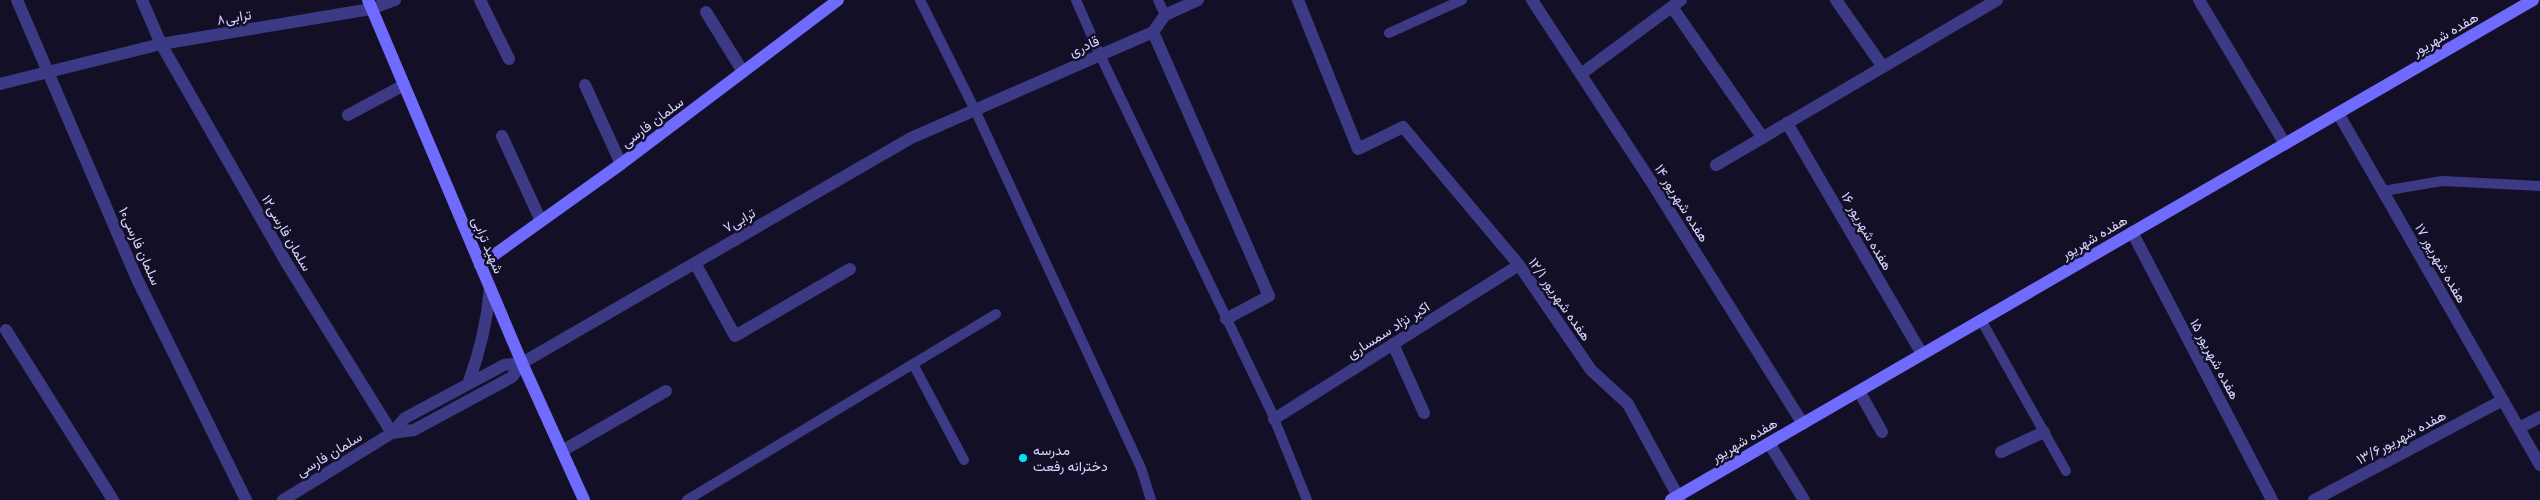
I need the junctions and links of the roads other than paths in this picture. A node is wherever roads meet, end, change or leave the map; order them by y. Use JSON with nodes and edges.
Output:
{"nodes":[{"id":1,"x":17,"y":0,"type":"edge"},
{"id":2,"x":142,"y":0,"type":"edge"},
{"id":3,"x":395,"y":0,"type":"edge"},
{"id":4,"x":480,"y":0,"type":"edge"},
{"id":5,"x":838,"y":0,"type":"edge"},
{"id":6,"x":920,"y":0,"type":"edge"},
{"id":7,"x":1076,"y":0,"type":"edge"},
{"id":8,"x":1158,"y":0,"type":"edge"},
{"id":9,"x":1198,"y":0,"type":"edge"},
{"id":10,"x":1298,"y":0,"type":"edge"},
{"id":11,"x":1462,"y":0,"type":"edge"},
{"id":12,"x":1532,"y":0,"type":"edge"},
{"id":13,"x":1836,"y":0,"type":"edge"},
{"id":14,"x":1998,"y":0,"type":"edge"},
{"id":15,"x":2199,"y":0,"type":"edge"},
{"id":16,"x":2527,"y":2,"type":"edge"},
{"id":17,"x":369,"y":4,"type":"edge"},
{"id":18,"x":1676,"y":4,"type":"edge"},
{"id":19,"x":706,"y":12,"type":"dead end"},
{"id":20,"x":1164,"y":15,"type":"junction"},
{"id":21,"x":1153,"y":32,"type":"junction"},
{"id":22,"x":1389,"y":33,"type":"dead end"},
{"id":23,"x":161,"y":44,"type":"junction"},
{"id":24,"x":1100,"y":55,"type":"junction"},
{"id":25,"x":509,"y":59,"type":"dead end"},
{"id":26,"x":1882,"y":67,"type":"junction"},
{"id":27,"x":49,"y":72,"type":"junction"},
{"id":28,"x":742,"y":72,"type":"junction"},
{"id":29,"x":1581,"y":74,"type":"junction"},
{"id":30,"x":0,"y":84,"type":"edge"},
{"id":31,"x":404,"y":85,"type":"junction"},
{"id":32,"x":586,"y":85,"type":"dead end"},
{"id":33,"x":975,"y":110,"type":"junction"},
{"id":34,"x":2338,"y":113,"type":"junction"},
{"id":35,"x":348,"y":115,"type":"dead end"},
{"id":36,"x":1787,"y":123,"type":"junction"},
{"id":37,"x":502,"y":136,"type":"dead end"},
{"id":38,"x":1763,"y":138,"type":"junction"},
{"id":39,"x":2285,"y":144,"type":"junction"},
{"id":40,"x":621,"y":164,"type":"junction"},
{"id":41,"x":1716,"y":165,"type":"dead end"},
{"id":42,"x":2540,"y":186,"type":"edge"},
{"id":43,"x":2383,"y":191,"type":"junction"},
{"id":44,"x":541,"y":221,"type":"junction"},
{"id":45,"x":2132,"y":232,"type":"junction"},
{"id":46,"x":694,"y":263,"type":"junction"},
{"id":47,"x":480,"y":265,"type":"junction"},
{"id":48,"x":1519,"y":265,"type":"junction"},
{"id":49,"x":850,"y":269,"type":"dead end"},
{"id":50,"x":490,"y":288,"type":"junction"},
{"id":51,"x":996,"y":314,"type":"dead end"},
{"id":52,"x":1226,"y":319,"type":"junction"},
{"id":53,"x":1981,"y":320,"type":"junction"},
{"id":54,"x":6,"y":330,"type":"dead end"},
{"id":55,"x":1393,"y":344,"type":"junction"},
{"id":56,"x":1922,"y":354,"type":"junction"},
{"id":57,"x":522,"y":363,"type":"junction"},
{"id":58,"x":913,"y":364,"type":"junction"},
{"id":59,"x":468,"y":384,"type":"junction"},
{"id":60,"x":666,"y":391,"type":"dead end"},
{"id":61,"x":1859,"y":391,"type":"junction"},
{"id":62,"x":2503,"y":400,"type":"junction"},
{"id":63,"x":1424,"y":413,"type":"dead end"},
{"id":64,"x":2540,"y":417,"type":"edge"},
{"id":65,"x":1274,"y":420,"type":"junction"},
{"id":66,"x":1803,"y":424,"type":"junction"},
{"id":67,"x":2519,"y":428,"type":"junction"},
{"id":68,"x":1882,"y":432,"type":"dead end"},
{"id":69,"x":2044,"y":432,"type":"junction"},
{"id":70,"x":392,"y":433,"type":"junction"},
{"id":71,"x":1769,"y":443,"type":"junction"},
{"id":72,"x":562,"y":451,"type":"junction"},
{"id":73,"x":2001,"y":452,"type":"dead end"},
{"id":74,"x":964,"y":460,"type":"dead end"},
{"id":75,"x":2540,"y":465,"type":"edge"},
{"id":76,"x":2066,"y":470,"type":"dead end"},
{"id":77,"x":691,"y":499,"type":"edge"},
{"id":78,"x":1676,"y":499,"type":"edge"},
{"id":79,"x":113,"y":500,"type":"edge"},
{"id":80,"x":246,"y":500,"type":"edge"},
{"id":81,"x":283,"y":500,"type":"edge"},
{"id":82,"x":584,"y":500,"type":"edge"},
{"id":83,"x":1151,"y":500,"type":"edge"},
{"id":84,"x":1307,"y":500,"type":"edge"},
{"id":85,"x":1804,"y":500,"type":"edge"},
{"id":86,"x":2272,"y":500,"type":"edge"},
{"id":87,"x":2314,"y":500,"type":"edge"}],
"edges":[{"from":1,"to":27,"type":"street","name":"سلمان فارسی۱۰"},
{"from":2,"to":23,"type":"street","name":"سلمان فارسی۱۲"},
{"from":3,"to":17,"type":"street","name":"ترابی۸"},
{"from":4,"to":25,"type":"street"},
{"from":5,"to":28,"type":"street","name":"سلمان فارسی"},
{"from":6,"to":33,"type":"lane"},
{"from":7,"to":24,"type":"lane"},
{"from":8,"to":20,"type":"lane"},
{"from":9,"to":20,"type":"street"},
{"from":10,"to":48,"type":"street","name":"هفده شهریور ۱۲/۱"},
{"from":11,"to":22,"type":"lane"},
{"from":12,"to":29,"type":"street","name":"هفده شهریور ۱۴"},
{"from":13,"to":26,"type":"street"},
{"from":14,"to":26,"type":"street"},
{"from":15,"to":39,"type":"street"},
{"from":16,"to":34,"type":"street","name":"هفده شهریور"},
{"from":17,"to":23,"type":"street","name":"ترابی۸"},
{"from":17,"to":31,"type":"street","name":"شهید ترابی"},
{"from":18,"to":29,"type":"street"},
{"from":18,"to":38,"type":"street"},
{"from":19,"to":28,"type":"street"},
{"from":20,"to":21,"type":"street"},
{"from":21,"to":24,"type":"street","name":"قادری"},
{"from":21,"to":52,"type":"street"},
{"from":23,"to":27,"type":"street","name":"ترابی۸"},
{"from":23,"to":70,"type":"street","name":"سلمان فارسی۱۲"},
{"from":24,"to":33,"type":"street","name":"قادری"},
{"from":24,"to":52,"type":"lane"},
{"from":26,"to":36,"type":"street"},
{"from":27,"to":30,"type":"street","name":"ترابی۸"},
{"from":27,"to":80,"type":"street","name":"سلمان فارسی۱۰"},
{"from":28,"to":40,"type":"street","name":"سلمان فارسی"},
{"from":29,"to":66,"type":"street","name":"هفده شهریور ۱۴"},
{"from":31,"to":35,"type":"street"},
{"from":31,"to":47,"type":"street","name":"شهید ترابی"},
{"from":32,"to":40,"type":"street"},
{"from":33,"to":46,"type":"street","name":"ترابی۷"},
{"from":33,"to":83,"type":"lane"},
{"from":34,"to":39,"type":"street","name":"هفده شهریور"},
{"from":34,"to":43,"type":"street","name":"هفده شهریور ۱۷"},
{"from":36,"to":38,"type":"street"},
{"from":36,"to":56,"type":"street","name":"هفده شهریور ۱۶"},
{"from":37,"to":44,"type":"street"},
{"from":38,"to":41,"type":"street"},
{"from":39,"to":45,"type":"street","name":"هفده شهریور"},
{"from":40,"to":44,"type":"street","name":"سلمان فارسی"},
{"from":42,"to":43,"type":"lane"},
{"from":43,"to":62,"type":"street","name":"هفده شهریور ۱۷"},
{"from":44,"to":47,"type":"street","name":"سلمان فارسی"},
{"from":45,"to":53,"type":"street","name":"هفده شهریور"},
{"from":45,"to":86,"type":"street","name":"هفده شهریور ۱۵"},
{"from":46,"to":49,"type":"street"},
{"from":46,"to":57,"type":"street","name":"ترابی۷"},
{"from":47,"to":50,"type":"street","name":"شهید ترابی"},
{"from":48,"to":55,"type":"street","name":"اکبر نژاد سمساری"},
{"from":48,"to":78,"type":"street","name":"هفده شهریور ۱۲/۱"},
{"from":50,"to":57,"type":"street","name":"شهید ترابی"},
{"from":50,"to":59,"type":"street"},
{"from":51,"to":58,"type":"lane"},
{"from":52,"to":65,"type":"lane"},
{"from":53,"to":56,"type":"street","name":"هفده شهریور"},
{"from":53,"to":69,"type":"lane"},
{"from":54,"to":79,"type":"street"},
{"from":55,"to":63,"type":"street"},
{"from":55,"to":65,"type":"street","name":"اکبر نژاد سمساری"},
{"from":56,"to":61,"type":"street","name":"هفده شهریور"},
{"from":57,"to":59,"type":"street","name":"سلمان فارسی"},
{"from":57,"to":70,"type":"street","name":"سلمان فارسی"},
{"from":57,"to":72,"type":"street","name":"شهید ترابی"},
{"from":58,"to":74,"type":"lane"},
{"from":58,"to":77,"type":"lane"},
{"from":59,"to":70,"type":"street","name":"سلمان فارسی"},
{"from":60,"to":72,"type":"street"},
{"from":61,"to":66,"type":"street","name":"هفده شهریور"},
{"from":61,"to":68,"type":"street"},
{"from":62,"to":67,"type":"street","name":"هفده شهریور ۱۷"},
{"from":62,"to":87,"type":"street","name":"هفده شهریور۱۳/۶"},
{"from":64,"to":67,"type":"street"},
{"from":65,"to":84,"type":"lane"},
{"from":66,"to":71,"type":"street","name":"هفده شهریور"},
{"from":67,"to":75,"type":"street","name":"هفده شهریور ۱۷"},
{"from":69,"to":73,"type":"street"},
{"from":69,"to":76,"type":"lane"},
{"from":70,"to":81,"type":"street","name":"سلمان فارسی"},
{"from":71,"to":78,"type":"street","name":"هفده شهریور"},
{"from":71,"to":85,"type":"street"},
{"from":72,"to":82,"type":"street","name":"شهید ترابی"}]}
